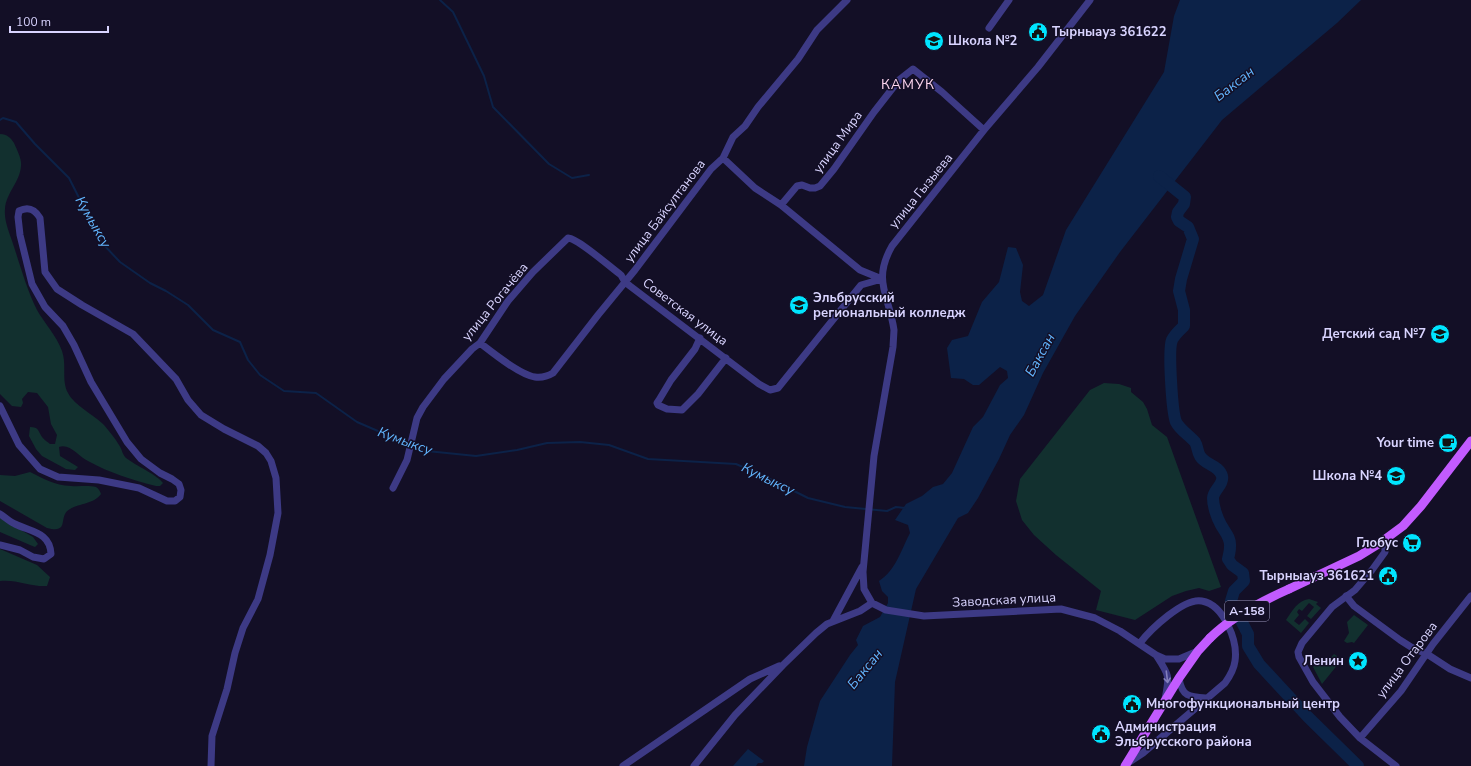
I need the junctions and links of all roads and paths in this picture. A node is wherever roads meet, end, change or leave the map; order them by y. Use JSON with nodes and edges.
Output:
{"nodes":[{"id":1,"x":848,"y":0,"type":"edge"},
{"id":2,"x":1009,"y":0,"type":"edge"},
{"id":3,"x":1090,"y":0,"type":"edge"},
{"id":4,"x":989,"y":28,"type":"dead end"},
{"id":5,"x":984,"y":130,"type":"junction"},
{"id":6,"x":723,"y":158,"type":"junction"},
{"id":7,"x":780,"y":205,"type":"junction"},
{"id":8,"x":565,"y":241,"type":"joint"},
{"id":9,"x":882,"y":279,"type":"junction"},
{"id":10,"x":625,"y":282,"type":"junction"},
{"id":11,"x":700,"y":338,"type":"junction"},
{"id":12,"x":480,"y":343,"type":"junction"},
{"id":13,"x":726,"y":358,"type":"junction"},
{"id":14,"x":0,"y":406,"type":"edge"},
{"id":15,"x":1471,"y":441,"type":"edge"},
{"id":16,"x":393,"y":488,"type":"dead end"},
{"id":17,"x":0,"y":514,"type":"edge"},
{"id":18,"x":1385,"y":539,"type":"junction"},
{"id":19,"x":0,"y":545,"type":"edge"},
{"id":20,"x":864,"y":564,"type":"junction"},
{"id":21,"x":1346,"y":596,"type":"junction"},
{"id":22,"x":1471,"y":596,"type":"edge"},
{"id":23,"x":875,"y":605,"type":"junction"},
{"id":24,"x":833,"y":621,"type":"junction"},
{"id":25,"x":1140,"y":643,"type":"junction"},
{"id":26,"x":1198,"y":651,"type":"junction"},
{"id":27,"x":1427,"y":654,"type":"junction"},
{"id":28,"x":1156,"y":655,"type":"junction"},
{"id":29,"x":783,"y":665,"type":"junction"},
{"id":30,"x":1179,"y":678,"type":"junction"},
{"id":31,"x":1471,"y":678,"type":"edge"},
{"id":32,"x":1207,"y":698,"type":"junction"},
{"id":33,"x":1164,"y":701,"type":"junction"},
{"id":34,"x":1360,"y":738,"type":"junction"},
{"id":35,"x":1125,"y":765,"type":"edge"},
{"id":36,"x":211,"y":766,"type":"edge"},
{"id":37,"x":623,"y":766,"type":"edge"},
{"id":38,"x":694,"y":766,"type":"edge"},
{"id":39,"x":1396,"y":766,"type":"edge"}],
"edges":[{"from":1,"to":6,"type":"street","name":"улица Байсултанова"},
{"from":2,"to":4,"type":"street"},
{"from":3,"to":5,"type":"street","name":"улица Гызыева"},
{"from":5,"to":7,"type":"street","name":"улица Мира"},
{"from":5,"to":9,"type":"street","name":"улица Гызыева"},
{"from":6,"to":7,"type":"street"},
{"from":6,"to":10,"type":"street","name":"улица Байсултанова"},
{"from":7,"to":9,"type":"street"},
{"from":8,"to":10,"type":"street","name":"Советская улица"},
{"from":8,"to":12,"type":"street","name":"улица Рогачёва"},
{"from":9,"to":13,"type":"street","name":"Советская улица"},
{"from":9,"to":20,"type":"street"},
{"from":10,"to":11,"type":"street","name":"Советская улица"},
{"from":10,"to":12,"type":"street","name":"улица Байсултанова"},
{"from":11,"to":13,"type":"street","name":"Советская улица"},
{"from":11,"to":13,"type":"street"},
{"from":12,"to":16,"type":"street","name":"улица Рогачёва"},
{"from":14,"to":36,"type":"street"},
{"from":15,"to":18,"type":"main road","number":"А-158"},
{"from":17,"to":19,"type":"street"},
{"from":18,"to":21,"type":"street"},
{"from":18,"to":26,"type":"main road","number":"А-158","bridge":true},
{"from":20,"to":23,"type":"street"},
{"from":20,"to":24,"type":"street"},
{"from":21,"to":27,"type":"street"},
{"from":21,"to":34,"type":"street"},
{"from":22,"to":27,"type":"street","name":"улица Отарова"},
{"from":23,"to":24,"type":"street"},
{"from":23,"to":25,"type":"street","name":"Заводская улица"},
{"from":24,"to":29,"type":"street"},
{"from":25,"to":28,"type":"street","name":"Заводская улица"},
{"from":25,"to":32,"type":"street"},
{"from":26,"to":28,"type":"street"},
{"from":26,"to":30,"type":"main road","number":"А-158"},
{"from":27,"to":31,"type":"street"},
{"from":27,"to":34,"type":"street","name":"улица Отарова"},
{"from":28,"to":33,"type":"street","one_way":true},
{"from":29,"to":37,"type":"street"},
{"from":29,"to":38,"type":"street"},
{"from":30,"to":32,"type":"street"},
{"from":30,"to":33,"type":"main road","number":"А-158"},
{"from":32,"to":35,"type":"street"},
{"from":33,"to":35,"type":"main road","number":"А-158"},
{"from":34,"to":39,"type":"street"}]}
